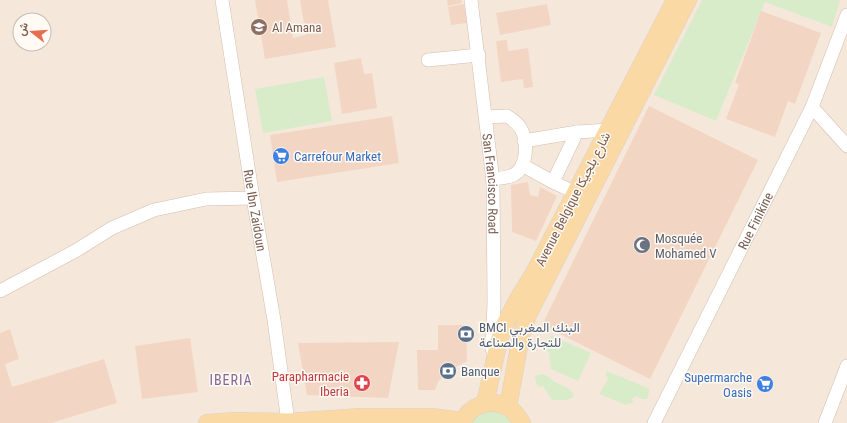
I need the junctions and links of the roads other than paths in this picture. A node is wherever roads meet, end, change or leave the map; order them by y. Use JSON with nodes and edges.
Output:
{"nodes":[{"id":1,"x":222,"y":0,"type":"edge"},
{"id":2,"x":471,"y":0,"type":"edge"},
{"id":3,"x":675,"y":0,"type":"edge"},
{"id":4,"x":688,"y":0,"type":"edge"},
{"id":5,"x":847,"y":15,"type":"edge"},
{"id":6,"x":479,"y":55,"type":"junction"},
{"id":7,"x":428,"y":60,"type":"dead end"},
{"id":8,"x":812,"y":108,"type":"junction"},
{"id":9,"x":486,"y":117,"type":"junction"},
{"id":10,"x":608,"y":130,"type":"junction"},
{"id":11,"x":578,"y":132,"type":"junction"},
{"id":12,"x":524,"y":141,"type":"junction"},
{"id":13,"x":847,"y":146,"type":"edge"},
{"id":14,"x":522,"y":165,"type":"junction"},
{"id":15,"x":492,"y":179,"type":"junction"},
{"id":16,"x":553,"y":182,"type":"junction"},
{"id":17,"x":576,"y":193,"type":"junction"},
{"id":18,"x":252,"y":198,"type":"junction"},
{"id":19,"x":0,"y":291,"type":"edge"},
{"id":20,"x":847,"y":366,"type":"edge"},
{"id":21,"x":492,"y":369,"type":"junction"},
{"id":22,"x":485,"y":403,"type":"junction"},
{"id":23,"x":508,"y":407,"type":"junction"},
{"id":24,"x":288,"y":422,"type":"junction"},
{"id":25,"x":463,"y":422,"type":"edge"},
{"id":26,"x":207,"y":423,"type":"edge"},
{"id":27,"x":522,"y":423,"type":"edge"},
{"id":28,"x":654,"y":423,"type":"edge"},
{"id":29,"x":825,"y":423,"type":"edge"}],
"edges":[{"from":1,"to":18,"type":"street","name":"Rue Ibn Zaidoun"},
{"from":2,"to":6,"type":"street","name":"San Francisco Road"},
{"from":3,"to":10,"type":"main road","name":"Avenue Belgique شارع بلجيكا"},
{"from":4,"to":23,"type":"main road","name":"Avenue Belgique شارع بلجيكا"},
{"from":5,"to":8,"type":"street","name":"Rue Finikine"},
{"from":6,"to":7,"type":"street"},
{"from":6,"to":9,"type":"street","name":"San Francisco Road"},
{"from":8,"to":13,"type":"street"},
{"from":8,"to":28,"type":"street","name":"Rue Finikine"},
{"from":9,"to":12,"type":"street"},
{"from":9,"to":15,"type":"street","name":"San Francisco Road"},
{"from":10,"to":11,"type":"street"},
{"from":10,"to":17,"type":"main road","name":"Avenue Belgique شارع بلجيكا"},
{"from":11,"to":12,"type":"street"},
{"from":11,"to":16,"type":"street"},
{"from":12,"to":14,"type":"street"},
{"from":14,"to":15,"type":"street"},
{"from":14,"to":16,"type":"street"},
{"from":15,"to":21,"type":"street","name":"San Francisco Road"},
{"from":16,"to":17,"type":"street"},
{"from":17,"to":21,"type":"main road","name":"Avenue Belgique شارع بلجيكا"},
{"from":18,"to":19,"type":"street"},
{"from":18,"to":24,"type":"street","name":"Rue Ibn Zaidoun"},
{"from":20,"to":29,"type":"street"},
{"from":21,"to":22,"type":"main road","name":"Avenue Belgique شارع بلجيكا"},
{"from":22,"to":23,"type":"main road"},
{"from":22,"to":25,"type":"main road"},
{"from":23,"to":27,"type":"main road"},
{"from":24,"to":25,"type":"main road"},
{"from":24,"to":26,"type":"main road"}]}
